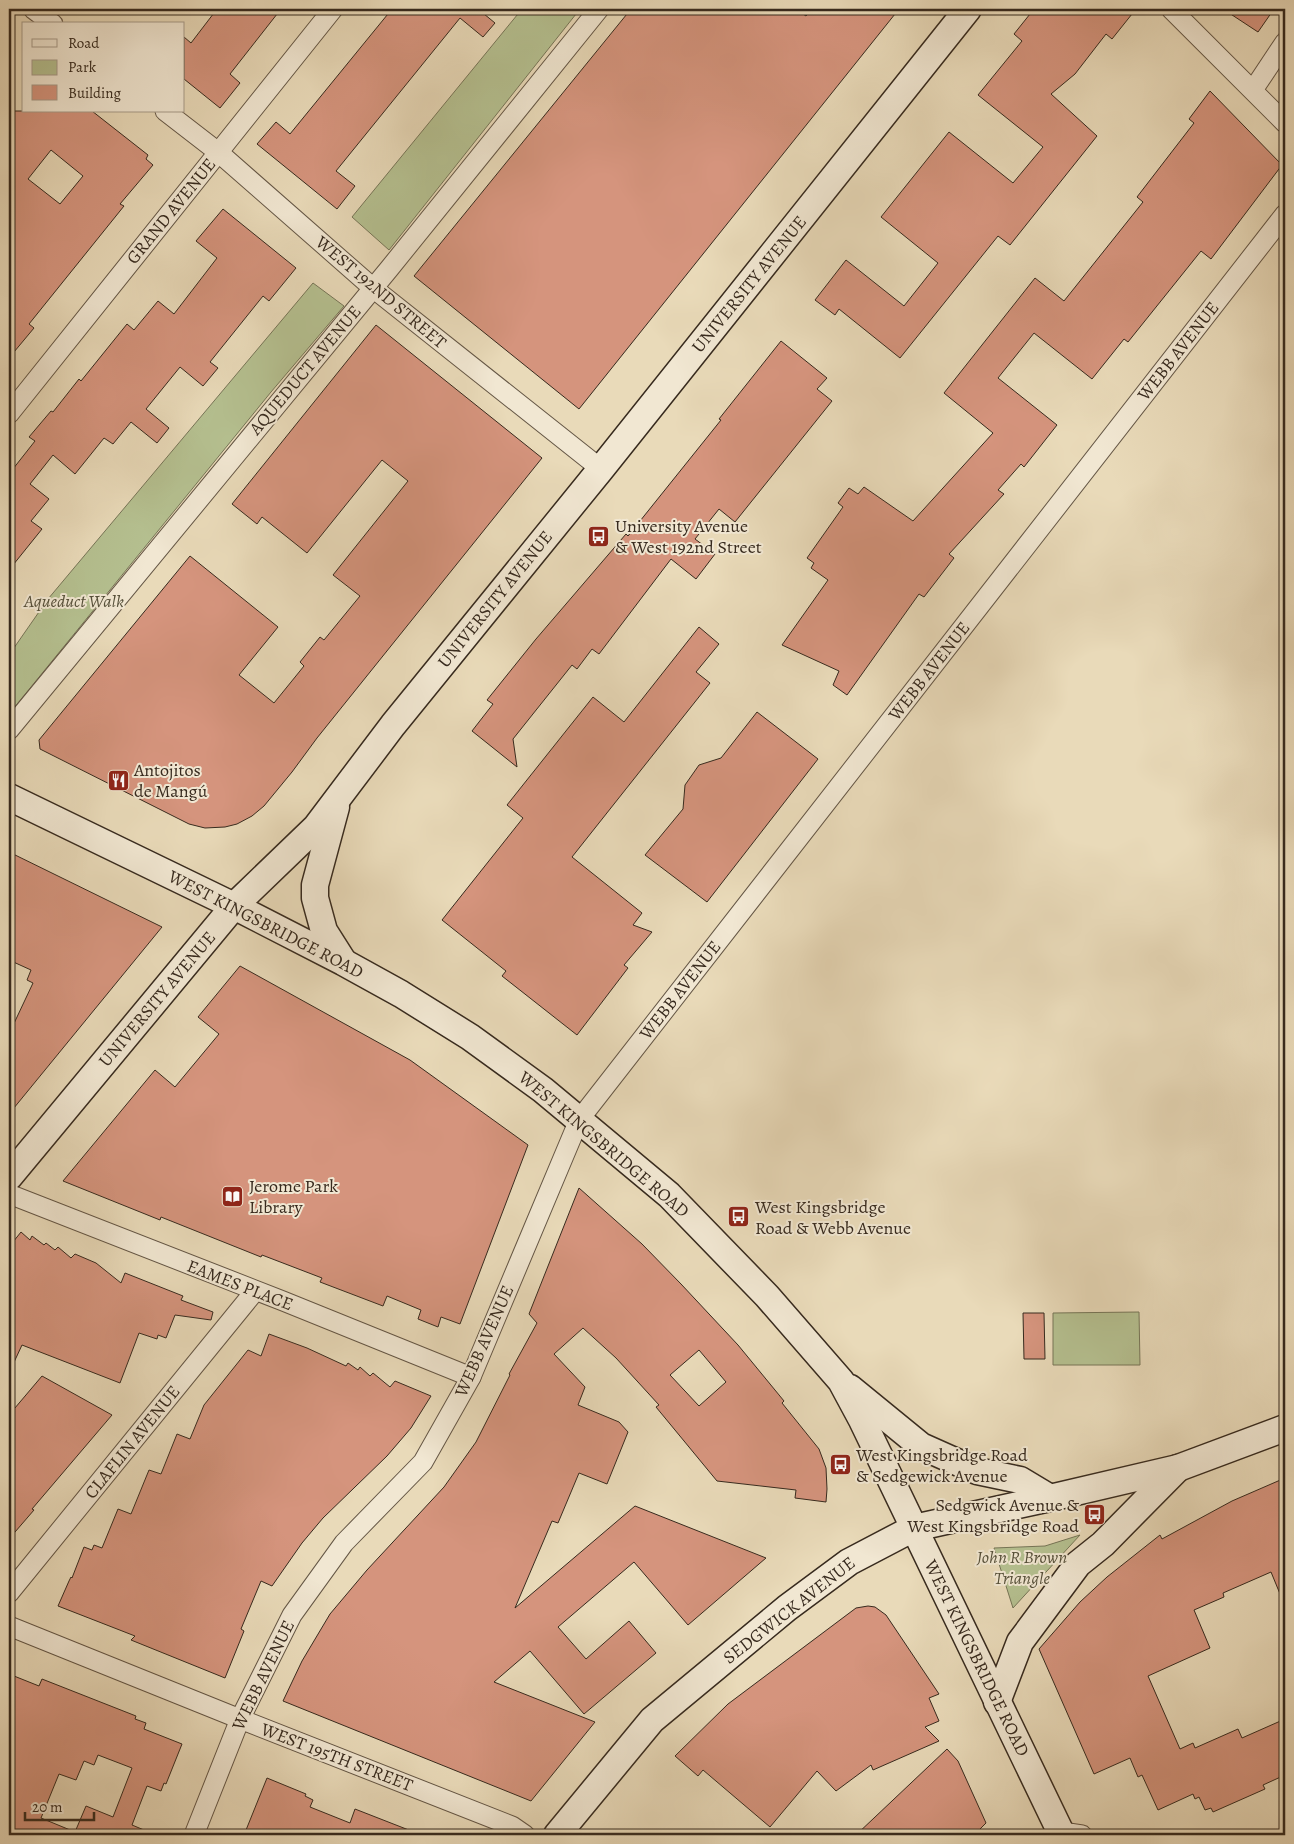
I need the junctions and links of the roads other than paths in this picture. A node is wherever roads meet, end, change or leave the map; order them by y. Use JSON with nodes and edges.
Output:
{"nodes":[{"id":1,"x":33,"y":9,"type":"edge"},
{"id":2,"x":334,"y":9,"type":"edge"},
{"id":3,"x":599,"y":9,"type":"edge"},
{"id":4,"x":968,"y":9,"type":"edge"},
{"id":5,"x":1171,"y":9,"type":"edge"},
{"id":6,"x":50,"y":22,"type":"edge"},
{"id":7,"x":1285,"y":42,"type":"edge"},
{"id":8,"x":1252,"y":90,"type":"junction"},
{"id":9,"x":166,"y":112,"type":"edge"},
{"id":10,"x":1285,"y":124,"type":"edge"},
{"id":11,"x":218,"y":152,"type":"junction"},
{"id":12,"x":1285,"y":214,"type":"edge"},
{"id":13,"x":373,"y":288,"type":"junction"},
{"id":14,"x":9,"y":414,"type":"edge"},
{"id":15,"x":601,"y":469,"type":"junction"},
{"id":16,"x":9,"y":730,"type":"edge"},
{"id":17,"x":339,"y":796,"type":"junction"},
{"id":18,"x":9,"y":797,"type":"edge"},
{"id":19,"x":234,"y":906,"type":"junction"},
{"id":20,"x":343,"y":962,"type":"junction"},
{"id":21,"x":579,"y":1120,"type":"junction"},
{"id":22,"x":9,"y":1178,"type":"edge"},
{"id":23,"x":9,"y":1194,"type":"edge"},
{"id":24,"x":255,"y":1291,"type":"junction"},
{"id":25,"x":471,"y":1377,"type":"junction"},
{"id":26,"x":842,"y":1381,"type":"junction"},
{"id":27,"x":1285,"y":1428,"type":"edge"},
{"id":28,"x":1178,"y":1468,"type":"junction"},
{"id":29,"x":1050,"y":1498,"type":"junction"},
{"id":30,"x":914,"y":1528,"type":"junction"},
{"id":31,"x":9,"y":1592,"type":"edge"},
{"id":32,"x":9,"y":1626,"type":"edge"},
{"id":33,"x":997,"y":1702,"type":"junction"},
{"id":34,"x":240,"y":1719,"type":"junction"},
{"id":35,"x":1066,"y":1834,"type":"edge"},
{"id":36,"x":194,"y":1835,"type":"edge"},
{"id":37,"x":525,"y":1835,"type":"edge"},
{"id":38,"x":557,"y":1835,"type":"edge"}],
"edges":[{"from":1,"to":6,"type":"street"},
{"from":2,"to":11,"type":"street","name":"GRAND AVENUE"},
{"from":3,"to":13,"type":"street","name":"AQUEDUCT AVENUE"},
{"from":4,"to":15,"type":"street","name":"UNIVERSITY AVENUE"},
{"from":5,"to":8,"type":"street"},
{"from":7,"to":8,"type":"street"},
{"from":8,"to":10,"type":"street"},
{"from":9,"to":11,"type":"street","name":"WEST 192ND STREET"},
{"from":11,"to":13,"type":"street","name":"WEST 192ND STREET"},
{"from":11,"to":14,"type":"street","name":"GRAND AVENUE"},
{"from":12,"to":21,"type":"street","name":"WEBB AVENUE"},
{"from":13,"to":15,"type":"street","name":"WEST 192ND STREET"},
{"from":13,"to":16,"type":"street","name":"AQUEDUCT AVENUE"},
{"from":15,"to":17,"type":"street","name":"UNIVERSITY AVENUE"},
{"from":17,"to":19,"type":"street","name":"UNIVERSITY AVENUE"},
{"from":17,"to":20,"type":"street"},
{"from":18,"to":19,"type":"street","name":"WEST KINGSBRIDGE ROAD"},
{"from":19,"to":20,"type":"street","name":"WEST KINGSBRIDGE ROAD"},
{"from":19,"to":22,"type":"street","name":"UNIVERSITY AVENUE"},
{"from":20,"to":21,"type":"street","name":"WEST KINGSBRIDGE ROAD"},
{"from":21,"to":25,"type":"street","name":"WEBB AVENUE"},
{"from":21,"to":26,"type":"street","name":"WEST KINGSBRIDGE ROAD"},
{"from":23,"to":24,"type":"street","name":"EAMES PLACE"},
{"from":24,"to":25,"type":"street","name":"EAMES PLACE"},
{"from":24,"to":31,"type":"street","name":"CLAFLIN AVENUE"},
{"from":25,"to":34,"type":"street","name":"WEBB AVENUE"},
{"from":26,"to":29,"type":"street"},
{"from":26,"to":30,"type":"street","name":"WEST KINGSBRIDGE ROAD"},
{"from":27,"to":28,"type":"street","name":"SEDGWICK AVENUE"},
{"from":28,"to":29,"type":"street","name":"SEDGWICK AVENUE"},
{"from":28,"to":33,"type":"street"},
{"from":29,"to":30,"type":"street","name":"SEDGWICK AVENUE"},
{"from":30,"to":33,"type":"street","name":"WEST KINGSBRIDGE ROAD"},
{"from":30,"to":38,"type":"street","name":"SEDGWICK AVENUE"},
{"from":32,"to":34,"type":"street","name":"WEST 195TH STREET"},
{"from":33,"to":35,"type":"street","name":"WEST KINGSBRIDGE ROAD"},
{"from":34,"to":36,"type":"street","name":"WEBB AVENUE"},
{"from":34,"to":37,"type":"street","name":"WEST 195TH STREET"}]}
